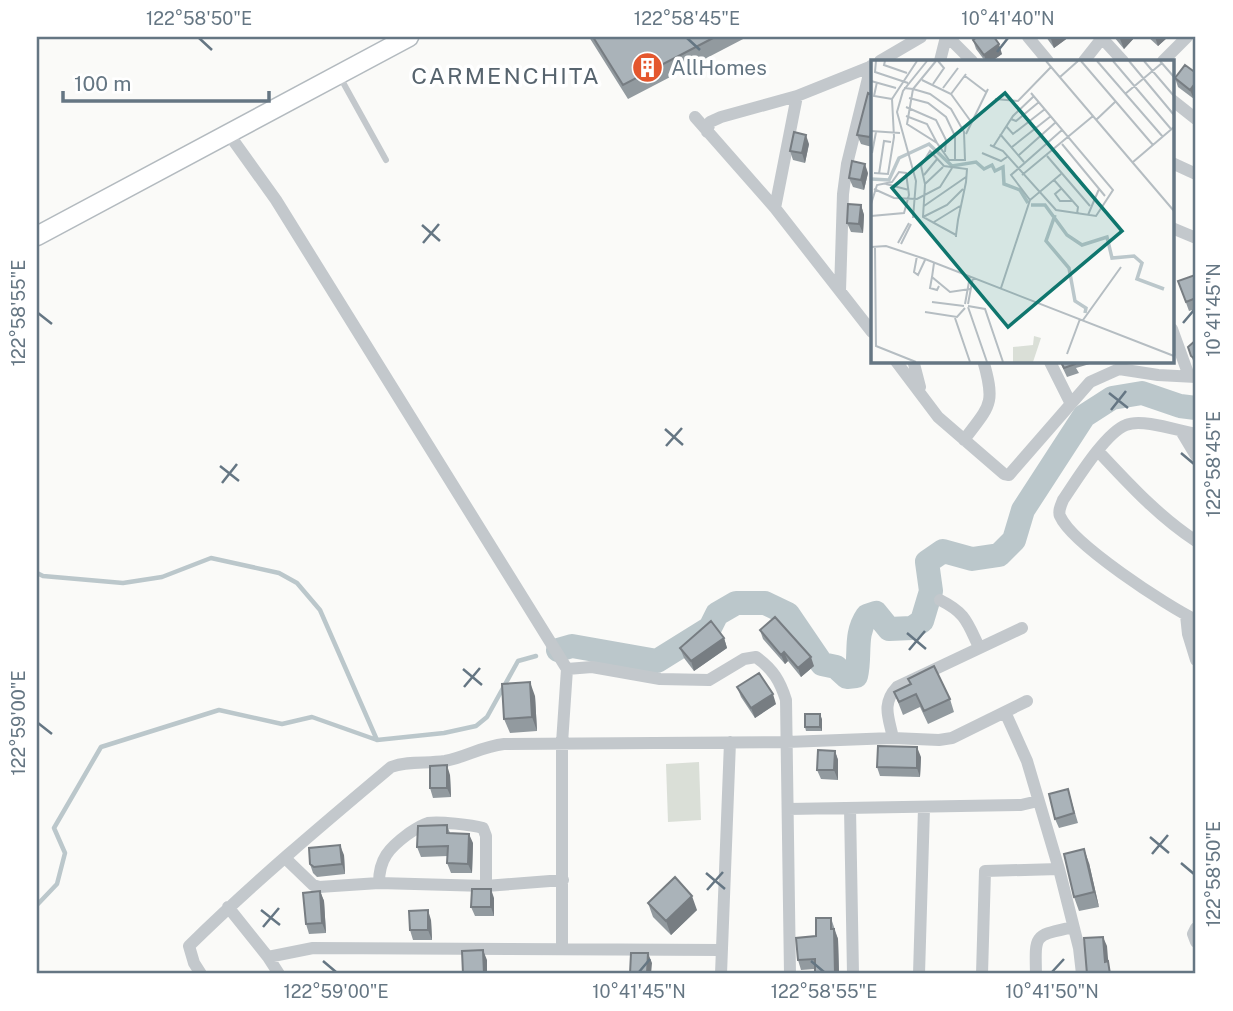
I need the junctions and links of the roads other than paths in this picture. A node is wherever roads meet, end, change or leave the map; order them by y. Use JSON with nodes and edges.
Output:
{"nodes":[{"id":1,"x":409,"y":37,"type":"edge"},
{"id":2,"x":921,"y":37,"type":"edge"},
{"id":3,"x":947,"y":37,"type":"edge"},
{"id":4,"x":1028,"y":37,"type":"edge"},
{"id":5,"x":1102,"y":37,"type":"edge"},
{"id":6,"x":1187,"y":37,"type":"edge"},
{"id":7,"x":883,"y":60,"type":"edge"},
{"id":8,"x":940,"y":60,"type":"edge"},
{"id":9,"x":971,"y":60,"type":"edge"},
{"id":10,"x":1047,"y":60,"type":"edge"},
{"id":11,"x":1085,"y":60,"type":"edge"},
{"id":12,"x":1122,"y":60,"type":"edge"},
{"id":13,"x":1164,"y":60,"type":"edge"},
{"id":14,"x":871,"y":67,"type":"edge"},
{"id":15,"x":340,"y":75,"type":"junction"},
{"id":16,"x":871,"y":79,"type":"edge"},
{"id":17,"x":797,"y":96,"type":"junction"},
{"id":18,"x":1174,"y":101,"type":"edge"},
{"id":19,"x":1195,"y":116,"type":"edge"},
{"id":20,"x":695,"y":117,"type":"dead end"},
{"id":21,"x":707,"y":132,"type":"junction"},
{"id":22,"x":228,"y":133,"type":"junction"},
{"id":23,"x":386,"y":160,"type":"dead end"},
{"id":24,"x":1174,"y":164,"type":"edge"},
{"id":25,"x":1196,"y":174,"type":"edge"},
{"id":26,"x":775,"y":208,"type":"junction"},
{"id":27,"x":1174,"y":229,"type":"edge"},
{"id":28,"x":37,"y":236,"type":"edge"},
{"id":29,"x":1196,"y":238,"type":"edge"},
{"id":30,"x":840,"y":291,"type":"junction"},
{"id":31,"x":871,"y":330,"type":"edge"},
{"id":32,"x":1174,"y":333,"type":"edge"},
{"id":33,"x":897,"y":362,"type":"edge"},
{"id":34,"x":914,"y":362,"type":"edge"},
{"id":35,"x":983,"y":362,"type":"edge"},
{"id":36,"x":1050,"y":362,"type":"edge"},
{"id":37,"x":1117,"y":365,"type":"edge"},
{"id":38,"x":1193,"y":376,"type":"edge"},
{"id":39,"x":921,"y":392,"type":"junction"},
{"id":40,"x":1071,"y":404,"type":"junction"},
{"id":41,"x":1181,"y":431,"type":"junction"},
{"id":42,"x":1196,"y":434,"type":"edge"},
{"id":43,"x":964,"y":440,"type":"junction"},
{"id":44,"x":1098,"y":451,"type":"junction"},
{"id":45,"x":1196,"y":456,"type":"edge"},
{"id":46,"x":1196,"y":541,"type":"edge"},
{"id":47,"x":940,"y":600,"type":"dead end"},
{"id":48,"x":1191,"y":618,"type":"edge"},
{"id":49,"x":1022,"y":628,"type":"dead end"},
{"id":50,"x":979,"y":647,"type":"junction"},
{"id":51,"x":1196,"y":660,"type":"edge"},
{"id":52,"x":567,"y":669,"type":"junction"},
{"id":53,"x":1027,"y":701,"type":"dead end"},
{"id":54,"x":1005,"y":712,"type":"junction"},
{"id":55,"x":893,"y":738,"type":"junction"},
{"id":56,"x":730,"y":742,"type":"junction"},
{"id":57,"x":786,"y":742,"type":"junction"},
{"id":58,"x":562,"y":743,"type":"junction"},
{"id":59,"x":1038,"y":801,"type":"junction"},
{"id":60,"x":850,"y":808,"type":"junction"},
{"id":61,"x":924,"y":808,"type":"junction"},
{"id":62,"x":788,"y":809,"type":"junction"},
{"id":63,"x":285,"y":858,"type":"junction"},
{"id":64,"x":1059,"y":869,"type":"junction"},
{"id":65,"x":564,"y":880,"type":"junction"},
{"id":66,"x":379,"y":883,"type":"junction"},
{"id":67,"x":486,"y":886,"type":"junction"},
{"id":68,"x":228,"y":907,"type":"junction"},
{"id":69,"x":1073,"y":927,"type":"junction"},
{"id":70,"x":1196,"y":928,"type":"edge"},
{"id":71,"x":1196,"y":942,"type":"edge"},
{"id":72,"x":562,"y":947,"type":"junction"},
{"id":73,"x":722,"y":950,"type":"junction"},
{"id":74,"x":268,"y":957,"type":"junction"},
{"id":75,"x":201,"y":974,"type":"edge"},
{"id":76,"x":279,"y":974,"type":"edge"},
{"id":77,"x":721,"y":974,"type":"edge"},
{"id":78,"x":790,"y":974,"type":"edge"},
{"id":79,"x":853,"y":974,"type":"edge"},
{"id":80,"x":919,"y":974,"type":"edge"},
{"id":81,"x":982,"y":974,"type":"edge"},
{"id":82,"x":1035,"y":974,"type":"edge"},
{"id":83,"x":1082,"y":974,"type":"edge"}],
"edges":[{"from":1,"to":15,"type":"street"},
{"from":2,"to":7,"type":"street"},
{"from":3,"to":8,"type":"street"},
{"from":3,"to":9,"type":"street"},
{"from":4,"to":10,"type":"street"},
{"from":5,"to":11,"type":"street"},
{"from":5,"to":12,"type":"street"},
{"from":6,"to":13,"type":"street"},
{"from":14,"to":17,"type":"street"},
{"from":15,"to":22,"type":"street"},
{"from":15,"to":23,"type":"lane"},
{"from":16,"to":30,"type":"street"},
{"from":17,"to":21,"type":"street"},
{"from":17,"to":26,"type":"street"},
{"from":18,"to":19,"type":"street"},
{"from":20,"to":21,"type":"street"},
{"from":21,"to":26,"type":"street"},
{"from":22,"to":28,"type":"street"},
{"from":22,"to":52,"type":"street"},
{"from":24,"to":25,"type":"street"},
{"from":26,"to":30,"type":"street"},
{"from":27,"to":29,"type":"street"},
{"from":30,"to":31,"type":"street"},
{"from":32,"to":38,"type":"street"},
{"from":33,"to":39,"type":"street"},
{"from":34,"to":39,"type":"street"},
{"from":35,"to":43,"type":"street"},
{"from":36,"to":40,"type":"street"},
{"from":37,"to":38,"type":"street"},
{"from":37,"to":40,"type":"street"},
{"from":39,"to":43,"type":"street"},
{"from":40,"to":43,"type":"street"},
{"from":41,"to":42,"type":"street"},
{"from":41,"to":44,"type":"street"},
{"from":41,"to":45,"type":"street"},
{"from":44,"to":46,"type":"street"},
{"from":44,"to":48,"type":"street"},
{"from":47,"to":50,"type":"street"},
{"from":48,"to":51,"type":"street"},
{"from":49,"to":50,"type":"street"},
{"from":50,"to":55,"type":"street"},
{"from":52,"to":57,"type":"street"},
{"from":52,"to":58,"type":"street"},
{"from":53,"to":54,"type":"street"},
{"from":54,"to":55,"type":"street"},
{"from":54,"to":59,"type":"street"},
{"from":55,"to":57,"type":"street"},
{"from":56,"to":57,"type":"street"},
{"from":56,"to":58,"type":"street"},
{"from":56,"to":73,"type":"street"},
{"from":57,"to":62,"type":"street"},
{"from":58,"to":63,"type":"street"},
{"from":58,"to":65,"type":"street"},
{"from":59,"to":61,"type":"street"},
{"from":59,"to":64,"type":"street"},
{"from":60,"to":61,"type":"street"},
{"from":60,"to":62,"type":"street"},
{"from":60,"to":79,"type":"street"},
{"from":61,"to":80,"type":"street"},
{"from":62,"to":78,"type":"street"},
{"from":63,"to":66,"type":"street"},
{"from":63,"to":68,"type":"street"},
{"from":64,"to":69,"type":"street"},
{"from":64,"to":81,"type":"street"},
{"from":65,"to":67,"type":"street"},
{"from":65,"to":72,"type":"street"},
{"from":66,"to":67,"type":"street"},
{"from":66,"to":67,"type":"street"},
{"from":68,"to":74,"type":"street"},
{"from":68,"to":75,"type":"street"},
{"from":69,"to":82,"type":"street"},
{"from":69,"to":83,"type":"street"},
{"from":70,"to":71,"type":"street"},
{"from":72,"to":73,"type":"street"},
{"from":72,"to":74,"type":"street"},
{"from":73,"to":77,"type":"street"},
{"from":74,"to":76,"type":"street"}]}
